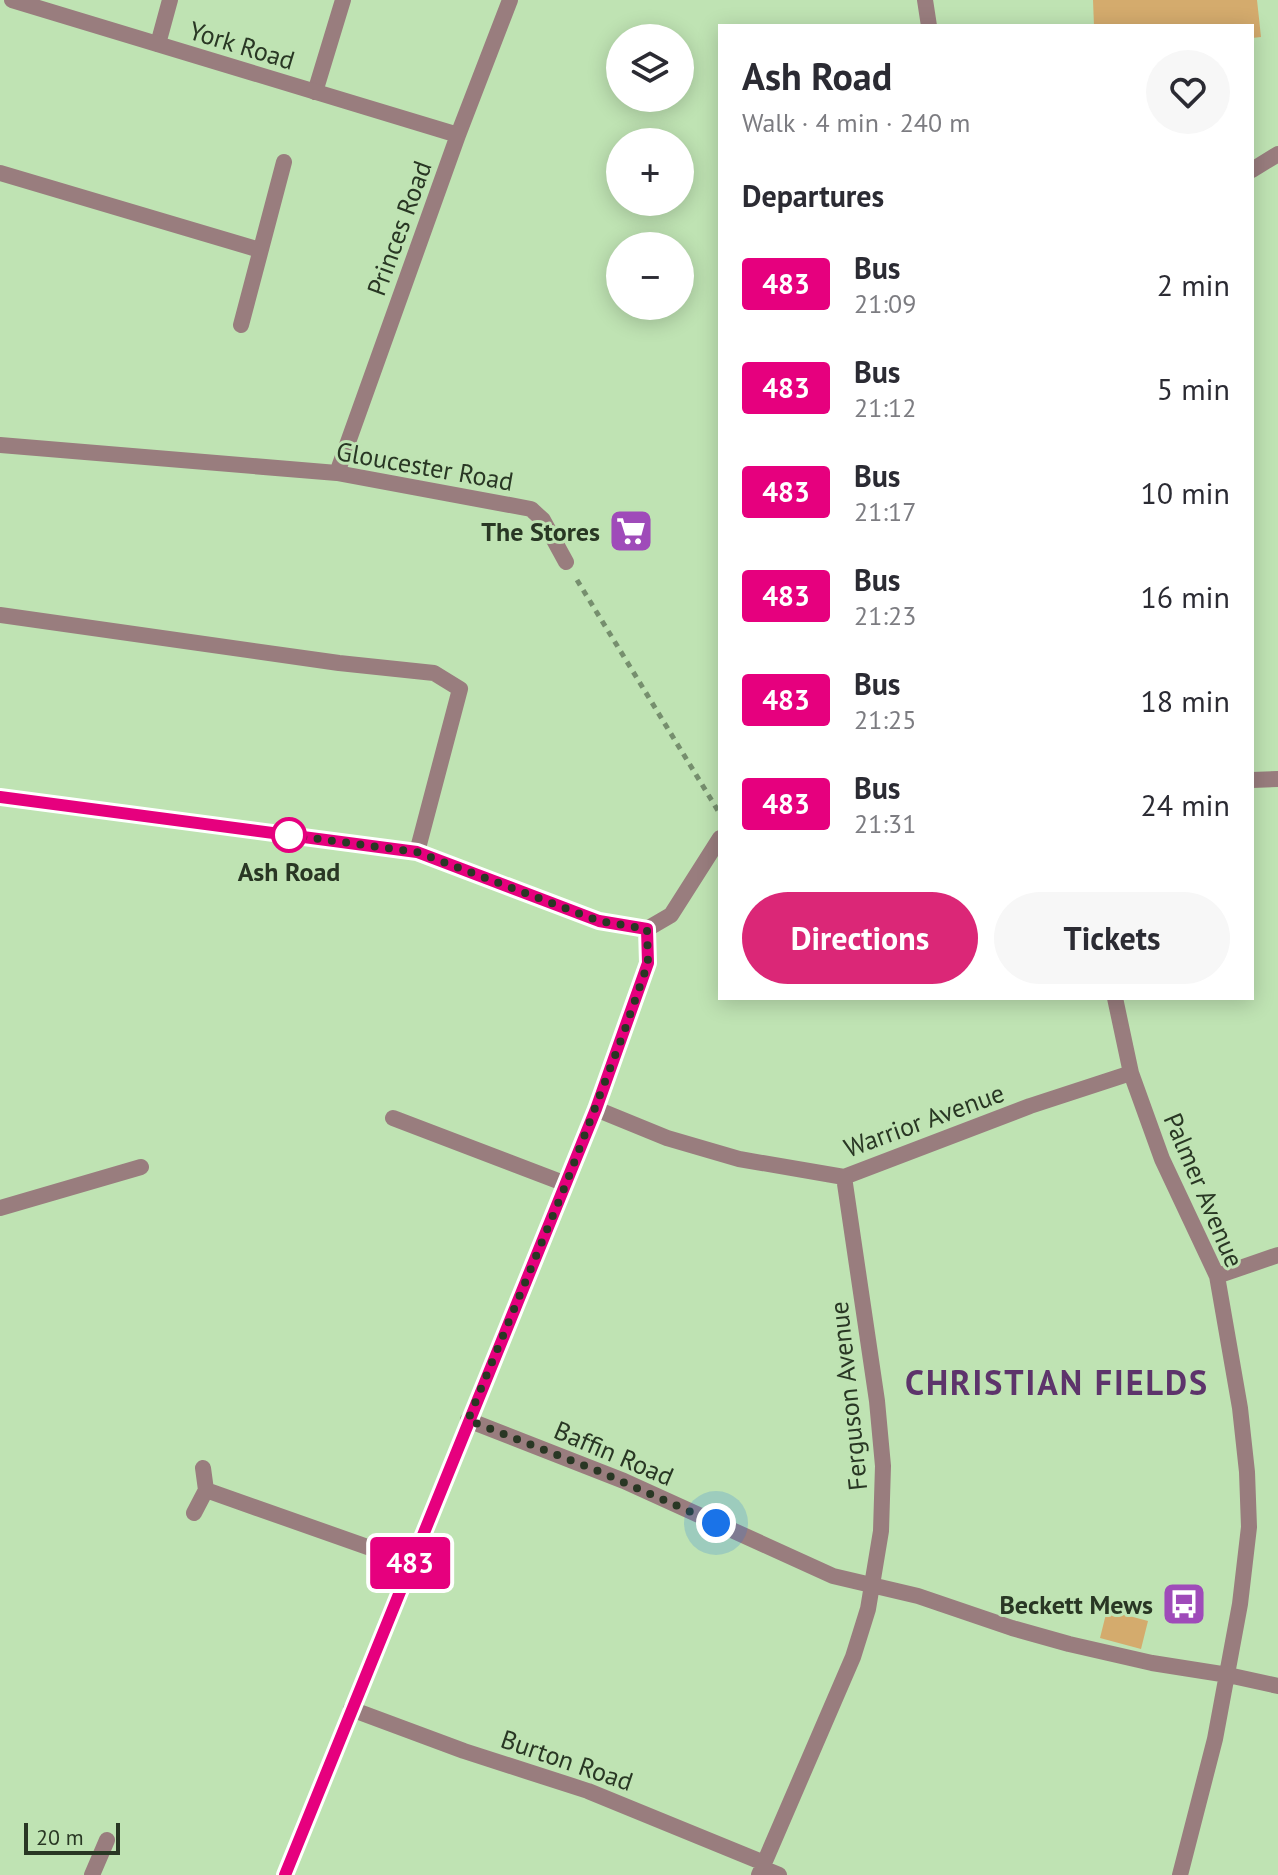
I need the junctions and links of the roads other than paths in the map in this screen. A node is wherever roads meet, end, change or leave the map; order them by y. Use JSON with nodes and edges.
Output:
{"nodes":[{"id":1,"x":12,"y":0,"type":"edge"},
{"id":2,"x":170,"y":0,"type":"edge"},
{"id":3,"x":343,"y":0,"type":"edge"},
{"id":4,"x":510,"y":0,"type":"edge"},
{"id":5,"x":925,"y":0,"type":"edge"},
{"id":6,"x":929,"y":24,"type":"edge"},
{"id":7,"x":158,"y":44,"type":"junction"},
{"id":8,"x":315,"y":92,"type":"junction"},
{"id":9,"x":458,"y":135,"type":"junction"},
{"id":10,"x":1278,"y":154,"type":"edge"},
{"id":11,"x":284,"y":162,"type":"dead end"},
{"id":12,"x":1254,"y":169,"type":"edge"},
{"id":13,"x":0,"y":173,"type":"edge"},
{"id":14,"x":260,"y":250,"type":"junction"},
{"id":15,"x":241,"y":325,"type":"dead end"},
{"id":16,"x":0,"y":445,"type":"edge"},
{"id":17,"x":337,"y":473,"type":"junction"},
{"id":18,"x":566,"y":562,"type":"road end"},
{"id":19,"x":0,"y":615,"type":"edge"},
{"id":20,"x":1278,"y":779,"type":"edge"},
{"id":21,"x":1254,"y":780,"type":"edge"},
{"id":22,"x":0,"y":797,"type":"edge"},
{"id":23,"x":718,"y":841,"type":"edge"},
{"id":24,"x":417,"y":852,"type":"junction"},
{"id":25,"x":647,"y":929,"type":"junction"},
{"id":26,"x":1115,"y":1000,"type":"edge"},
{"id":27,"x":1131,"y":1073,"type":"junction"},
{"id":28,"x":596,"y":1109,"type":"junction"},
{"id":29,"x":393,"y":1118,"type":"dead end"},
{"id":30,"x":141,"y":1167,"type":"dead end"},
{"id":31,"x":844,"y":1177,"type":"junction"},
{"id":32,"x":566,"y":1184,"type":"junction"},
{"id":33,"x":0,"y":1208,"type":"edge"},
{"id":34,"x":1278,"y":1255,"type":"edge"},
{"id":35,"x":1217,"y":1276,"type":"junction"},
{"id":36,"x":468,"y":1420,"type":"junction"},
{"id":37,"x":203,"y":1468,"type":"dead end"},
{"id":38,"x":206,"y":1490,"type":"junction"},
{"id":39,"x":194,"y":1513,"type":"dead end"},
{"id":40,"x":410,"y":1562,"type":"junction"},
{"id":41,"x":873,"y":1586,"type":"junction"},
{"id":42,"x":1228,"y":1675,"type":"junction"},
{"id":43,"x":1278,"y":1686,"type":"edge"},
{"id":44,"x":351,"y":1709,"type":"junction"},
{"id":45,"x":107,"y":1840,"type":"dead end"},
{"id":46,"x":761,"y":1869,"type":"edge"},
{"id":47,"x":92,"y":1875,"type":"edge"},
{"id":48,"x":285,"y":1875,"type":"edge"},
{"id":49,"x":779,"y":1875,"type":"edge"},
{"id":50,"x":1180,"y":1875,"type":"edge"}],
"edges":[{"from":1,"to":7,"type":"street","name":"York Road"},
{"from":2,"to":7,"type":"street"},
{"from":3,"to":8,"type":"street"},
{"from":4,"to":9,"type":"street","name":"Princes Road"},
{"from":5,"to":6,"type":"street"},
{"from":7,"to":8,"type":"street","name":"York Road"},
{"from":8,"to":9,"type":"street","name":"York Road"},
{"from":9,"to":17,"type":"street","name":"Princes Road"},
{"from":10,"to":12,"type":"street"},
{"from":11,"to":14,"type":"street"},
{"from":13,"to":14,"type":"street"},
{"from":14,"to":15,"type":"street"},
{"from":16,"to":17,"type":"street","name":"Gloucester Road"},
{"from":17,"to":18,"type":"street","name":"Gloucester Road"},
{"from":19,"to":24,"type":"street"},
{"from":20,"to":21,"type":"street"},
{"from":22,"to":24,"type":"street"},
{"from":23,"to":25,"type":"street"},
{"from":24,"to":25,"type":"street"},
{"from":25,"to":28,"type":"street"},
{"from":26,"to":27,"type":"street","name":"Palmer Avenue"},
{"from":27,"to":31,"type":"street","name":"Warrior Avenue"},
{"from":27,"to":35,"type":"street","name":"Palmer Avenue"},
{"from":28,"to":31,"type":"street","name":"Warrior Avenue"},
{"from":28,"to":32,"type":"street"},
{"from":29,"to":32,"type":"street"},
{"from":30,"to":33,"type":"street"},
{"from":31,"to":41,"type":"street","name":"Ferguson Avenue"},
{"from":32,"to":36,"type":"street"},
{"from":34,"to":35,"type":"street"},
{"from":35,"to":42,"type":"street","name":"Palmer Avenue"},
{"from":36,"to":40,"type":"street"},
{"from":36,"to":41,"type":"street","name":"Baffin Road"},
{"from":37,"to":38,"type":"street"},
{"from":38,"to":39,"type":"street"},
{"from":38,"to":40,"type":"street"},
{"from":40,"to":44,"type":"street"},
{"from":41,"to":42,"type":"street"},
{"from":41,"to":46,"type":"street","name":"Ferguson Avenue"},
{"from":42,"to":43,"type":"street"},
{"from":42,"to":50,"type":"street","name":"Palmer Avenue"},
{"from":44,"to":46,"type":"street","name":"Burton Road"},
{"from":44,"to":48,"type":"street"},
{"from":45,"to":47,"type":"street"},
{"from":46,"to":49,"type":"street","name":"Burton Road"}]}
